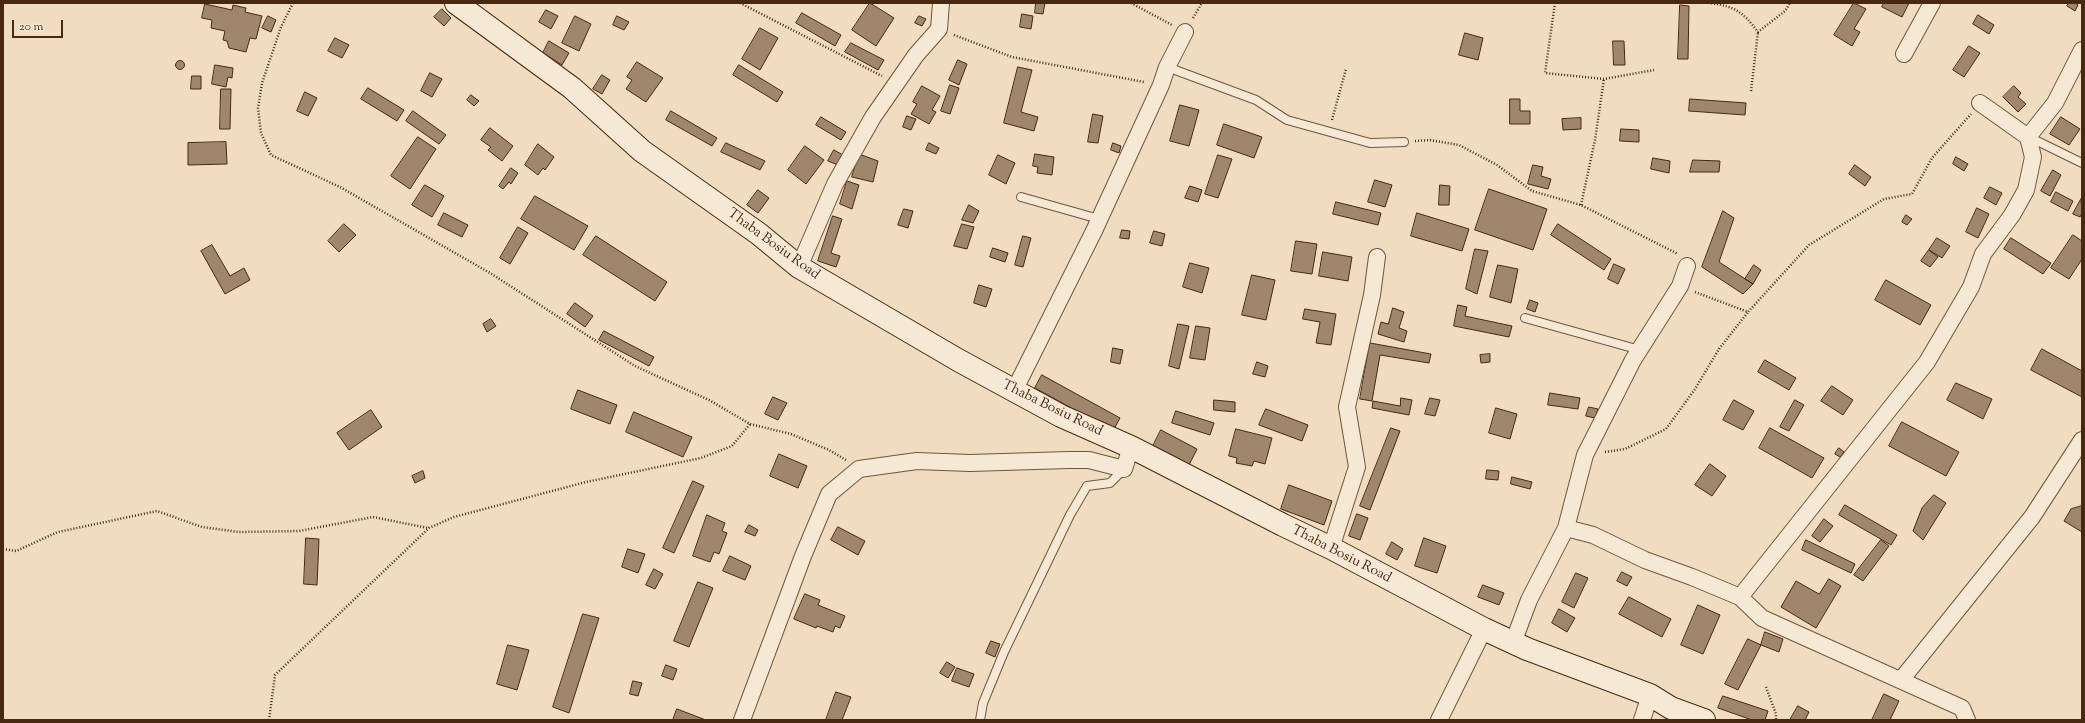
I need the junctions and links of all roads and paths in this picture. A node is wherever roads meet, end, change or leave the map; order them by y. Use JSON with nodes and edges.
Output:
{"nodes":[{"id":1,"x":293,"y":3,"type":"edge"},
{"id":2,"x":456,"y":3,"type":"edge"},
{"id":3,"x":740,"y":3,"type":"edge"},
{"id":4,"x":941,"y":3,"type":"edge"},
{"id":5,"x":1131,"y":3,"type":"edge"},
{"id":6,"x":1555,"y":3,"type":"edge"},
{"id":7,"x":1711,"y":3,"type":"edge"},
{"id":8,"x":1790,"y":3,"type":"edge"},
{"id":9,"x":1932,"y":3,"type":"edge"},
{"id":10,"x":939,"y":29,"type":"junction"},
{"id":11,"x":1185,"y":32,"type":"joint"},
{"id":12,"x":1758,"y":32,"type":"junction"},
{"id":13,"x":2082,"y":50,"type":"edge"},
{"id":14,"x":1904,"y":54,"type":"dead end"},
{"id":15,"x":1167,"y":67,"type":"junction"},
{"id":16,"x":1346,"y":68,"type":"dead end"},
{"id":17,"x":1654,"y":70,"type":"dead end"},
{"id":18,"x":1604,"y":79,"type":"junction"},
{"id":19,"x":895,"y":82,"type":"junction"},
{"id":20,"x":1161,"y":85,"type":"junction"},
{"id":21,"x":1752,"y":91,"type":"dead end"},
{"id":22,"x":1980,"y":103,"type":"joint"},
{"id":23,"x":1329,"y":132,"type":"junction"},
{"id":24,"x":2028,"y":137,"type":"junction"},
{"id":25,"x":1404,"y":142,"type":"joint"},
{"id":26,"x":2082,"y":163,"type":"edge"},
{"id":27,"x":1021,"y":197,"type":"dead end"},
{"id":28,"x":1581,"y":206,"type":"junction"},
{"id":29,"x":1100,"y":219,"type":"junction"},
{"id":30,"x":1377,"y":257,"type":"dead end"},
{"id":31,"x":799,"y":266,"type":"junction"},
{"id":32,"x":1687,"y":266,"type":"joint"},
{"id":33,"x":1680,"y":286,"type":"junction"},
{"id":34,"x":1748,"y":312,"type":"junction"},
{"id":35,"x":1525,"y":318,"type":"dead end"},
{"id":36,"x":1640,"y":350,"type":"junction"},
{"id":37,"x":1014,"y":391,"type":"junction"},
{"id":38,"x":750,"y":424,"type":"junction"},
{"id":39,"x":2082,"y":440,"type":"edge"},
{"id":40,"x":1131,"y":447,"type":"junction"},
{"id":41,"x":1589,"y":447,"type":"junction"},
{"id":42,"x":859,"y":469,"type":"junction"},
{"id":43,"x":1124,"y":469,"type":"junction"},
{"id":44,"x":429,"y":528,"type":"junction"},
{"id":45,"x":1566,"y":528,"type":"junction"},
{"id":46,"x":1331,"y":548,"type":"junction"},
{"id":47,"x":3,"y":549,"type":"edge"},
{"id":48,"x":1740,"y":597,"type":"junction"},
{"id":49,"x":1484,"y":629,"type":"junction"},
{"id":50,"x":1513,"y":643,"type":"junction"},
{"id":51,"x":1901,"y":680,"type":"junction"},
{"id":52,"x":1766,"y":687,"type":"dead end"},
{"id":53,"x":1650,"y":695,"type":"junction"},
{"id":54,"x":269,"y":720,"type":"edge"},
{"id":55,"x":742,"y":720,"type":"edge"},
{"id":56,"x":982,"y":720,"type":"edge"},
{"id":57,"x":1439,"y":720,"type":"edge"},
{"id":58,"x":1642,"y":720,"type":"edge"},
{"id":59,"x":1704,"y":720,"type":"edge"},
{"id":60,"x":1776,"y":720,"type":"edge"},
{"id":61,"x":1967,"y":720,"type":"edge"}],
"edges":[{"from":1,"to":38,"type":"path"},
{"from":2,"to":31,"type":"street","name":"Thaba Bosiu Road"},
{"from":3,"to":19,"type":"path"},
{"from":4,"to":10,"type":"street"},
{"from":5,"to":11,"type":"path"},
{"from":6,"to":18,"type":"path"},
{"from":7,"to":12,"type":"path"},
{"from":8,"to":12,"type":"path"},
{"from":9,"to":14,"type":"street"},
{"from":10,"to":19,"type":"street"},
{"from":10,"to":20,"type":"path"},
{"from":11,"to":15,"type":"street"},
{"from":12,"to":21,"type":"path"},
{"from":13,"to":24,"type":"street"},
{"from":15,"to":20,"type":"street"},
{"from":15,"to":23,"type":"lane"},
{"from":16,"to":23,"type":"path"},
{"from":17,"to":18,"type":"path"},
{"from":18,"to":28,"type":"path"},
{"from":19,"to":31,"type":"street"},
{"from":20,"to":29,"type":"street"},
{"from":22,"to":24,"type":"street"},
{"from":22,"to":34,"type":"path"},
{"from":23,"to":25,"type":"lane"},
{"from":24,"to":26,"type":"lane"},
{"from":24,"to":48,"type":"street"},
{"from":25,"to":28,"type":"path"},
{"from":27,"to":29,"type":"lane"},
{"from":28,"to":32,"type":"path"},
{"from":29,"to":37,"type":"street"},
{"from":30,"to":46,"type":"street"},
{"from":31,"to":37,"type":"street","name":"Thaba Bosiu Road"},
{"from":32,"to":33,"type":"street"},
{"from":33,"to":34,"type":"path"},
{"from":33,"to":36,"type":"street"},
{"from":34,"to":41,"type":"path"},
{"from":35,"to":36,"type":"lane"},
{"from":36,"to":41,"type":"street"},
{"from":37,"to":40,"type":"street","name":"Thaba Bosiu Road"},
{"from":38,"to":42,"type":"path"},
{"from":38,"to":44,"type":"path"},
{"from":39,"to":51,"type":"street"},
{"from":40,"to":43,"type":"street"},
{"from":40,"to":46,"type":"street","name":"Thaba Bosiu Road"},
{"from":41,"to":45,"type":"street"},
{"from":42,"to":43,"type":"street"},
{"from":42,"to":55,"type":"street"},
{"from":43,"to":56,"type":"lane"},
{"from":44,"to":47,"type":"path"},
{"from":44,"to":54,"type":"path"},
{"from":45,"to":48,"type":"street"},
{"from":45,"to":50,"type":"street"},
{"from":46,"to":49,"type":"street","name":"Thaba Bosiu Road"},
{"from":48,"to":51,"type":"street"},
{"from":49,"to":50,"type":"street","name":"Thaba Bosiu Road"},
{"from":49,"to":57,"type":"street"},
{"from":50,"to":53,"type":"street","name":"Thaba Bosiu Road"},
{"from":51,"to":61,"type":"street"},
{"from":52,"to":60,"type":"path"},
{"from":53,"to":58,"type":"street"},
{"from":53,"to":59,"type":"street","name":"Thaba Bosiu Road"}]}
